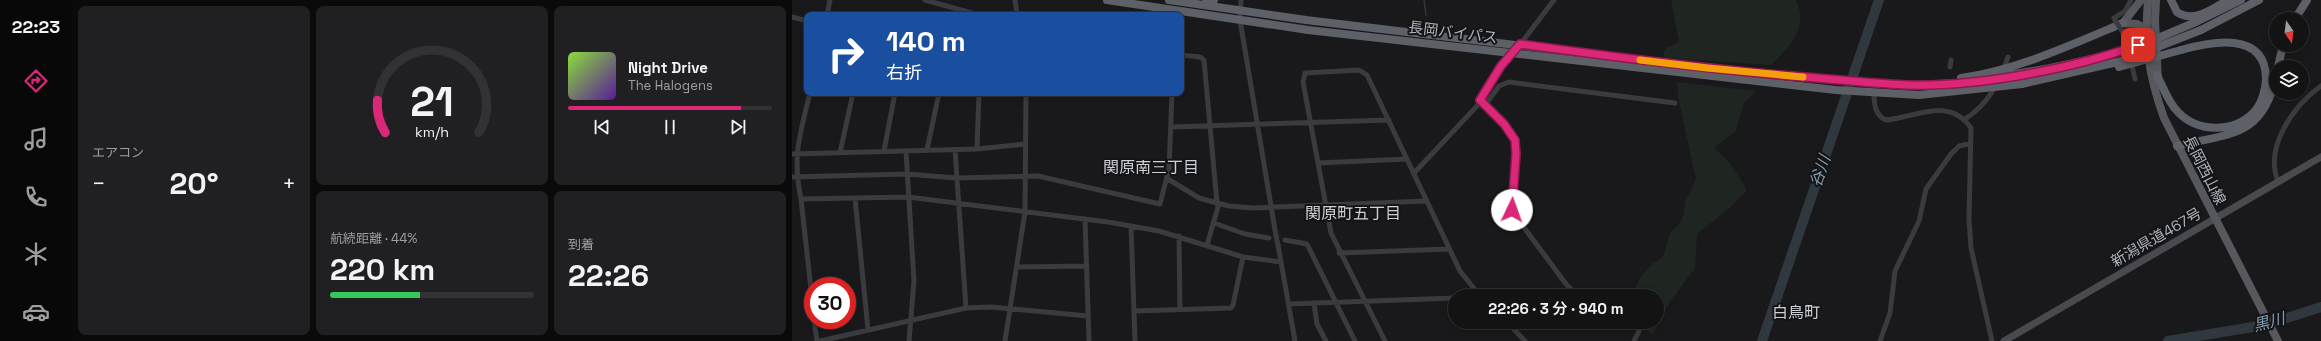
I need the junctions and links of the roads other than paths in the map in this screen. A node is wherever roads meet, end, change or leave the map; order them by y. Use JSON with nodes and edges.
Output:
{"nodes":[{"id":1,"x":830,"y":0,"type":"edge"},
{"id":2,"x":925,"y":0,"type":"edge"},
{"id":3,"x":1014,"y":0,"type":"edge"},
{"id":4,"x":1107,"y":0,"type":"edge"},
{"id":5,"x":1169,"y":0,"type":"edge"},
{"id":6,"x":1206,"y":0,"type":"edge"},
{"id":7,"x":1214,"y":0,"type":"edge"},
{"id":8,"x":1241,"y":0,"type":"edge"},
{"id":9,"x":1554,"y":0,"type":"edge"},
{"id":10,"x":2131,"y":0,"type":"edge"},
{"id":11,"x":2141,"y":0,"type":"edge"},
{"id":12,"x":2148,"y":0,"type":"edge"},
{"id":13,"x":2156,"y":0,"type":"edge"},
{"id":14,"x":2171,"y":0,"type":"edge"},
{"id":15,"x":2228,"y":0,"type":"edge"},
{"id":16,"x":2241,"y":0,"type":"edge"},
{"id":17,"x":2259,"y":0,"type":"edge"},
{"id":18,"x":2307,"y":0,"type":"edge"},
{"id":19,"x":1240,"y":10,"type":"junction"},
{"id":20,"x":828,"y":12,"type":"edge"},
{"id":21,"x":968,"y":12,"type":"edge"},
{"id":22,"x":1016,"y":12,"type":"edge"},
{"id":23,"x":2299,"y":12,"type":"edge"},
{"id":24,"x":792,"y":17,"type":"edge"},
{"id":25,"x":804,"y":20,"type":"edge"},
{"id":26,"x":1240,"y":20,"type":"junction"},
{"id":27,"x":2119,"y":21,"type":"junction"},
{"id":28,"x":2147,"y":29,"type":"junction"},
{"id":29,"x":1520,"y":44,"type":"junction"},
{"id":30,"x":2156,"y":46,"type":"junction"},
{"id":31,"x":1512,"y":53,"type":"junction"},
{"id":32,"x":1184,"y":55,"type":"edge"},
{"id":33,"x":2008,"y":57,"type":"dead end"},
{"id":34,"x":1951,"y":60,"type":"dead end"},
{"id":35,"x":1950,"y":67,"type":"dead end"},
{"id":36,"x":2004,"y":68,"type":"junction"},
{"id":37,"x":2157,"y":75,"type":"junction"},
{"id":38,"x":2002,"y":77,"type":"junction"},
{"id":39,"x":2134,"y":79,"type":"dead end"},
{"id":40,"x":2022,"y":84,"type":"junction"},
{"id":41,"x":1908,"y":85,"type":"junction"},
{"id":42,"x":2321,"y":86,"type":"edge"},
{"id":43,"x":1996,"y":87,"type":"junction"},
{"id":44,"x":1874,"y":91,"type":"junction"},
{"id":45,"x":809,"y":96,"type":"edge"},
{"id":46,"x":852,"y":96,"type":"edge"},
{"id":47,"x":894,"y":96,"type":"edge"},
{"id":48,"x":938,"y":96,"type":"edge"},
{"id":49,"x":979,"y":96,"type":"edge"},
{"id":50,"x":1026,"y":96,"type":"edge"},
{"id":51,"x":1172,"y":96,"type":"edge"},
{"id":52,"x":1480,"y":100,"type":"junction"},
{"id":53,"x":2270,"y":100,"type":"edge"},
{"id":54,"x":1675,"y":102,"type":"dead end"},
{"id":55,"x":1486,"y":104,"type":"junction"},
{"id":56,"x":1965,"y":118,"type":"junction"},
{"id":57,"x":1389,"y":120,"type":"junction"},
{"id":58,"x":1311,"y":122,"type":"junction"},
{"id":59,"x":1258,"y":125,"type":"junction"},
{"id":60,"x":1211,"y":126,"type":"junction"},
{"id":61,"x":1171,"y":127,"type":"junction"},
{"id":62,"x":1971,"y":143,"type":"junction"},
{"id":63,"x":1025,"y":144,"type":"junction"},
{"id":64,"x":2176,"y":144,"type":"junction"},
{"id":65,"x":977,"y":149,"type":"junction"},
{"id":66,"x":927,"y":150,"type":"junction"},
{"id":67,"x":955,"y":150,"type":"junction"},
{"id":68,"x":884,"y":151,"type":"junction"},
{"id":69,"x":906,"y":151,"type":"junction"},
{"id":70,"x":840,"y":153,"type":"junction"},
{"id":71,"x":794,"y":154,"type":"edge"},
{"id":72,"x":2321,"y":157,"type":"edge"},
{"id":73,"x":1407,"y":160,"type":"junction"},
{"id":74,"x":1318,"y":163,"type":"junction"},
{"id":75,"x":1414,"y":173,"type":"junction"},
{"id":76,"x":907,"y":174,"type":"junction"},
{"id":77,"x":794,"y":177,"type":"edge"},
{"id":78,"x":956,"y":178,"type":"junction"},
{"id":79,"x":1025,"y":178,"type":"junction"},
{"id":80,"x":1168,"y":179,"type":"junction"},
{"id":81,"x":2278,"y":181,"type":"junction"},
{"id":82,"x":908,"y":197,"type":"junction"},
{"id":83,"x":855,"y":198,"type":"junction"},
{"id":84,"x":801,"y":199,"type":"junction"},
{"id":85,"x":1427,"y":201,"type":"junction"},
{"id":86,"x":959,"y":203,"type":"junction"},
{"id":87,"x":1217,"y":203,"type":"junction"},
{"id":88,"x":1325,"y":205,"type":"junction"},
{"id":89,"x":1272,"y":207,"type":"junction"},
{"id":90,"x":1025,"y":212,"type":"junction"},
{"id":91,"x":1085,"y":219,"type":"junction"},
{"id":92,"x":2214,"y":219,"type":"junction"},
{"id":93,"x":1214,"y":223,"type":"junction"},
{"id":94,"x":1131,"y":226,"type":"junction"},
{"id":95,"x":1179,"y":236,"type":"junction"},
{"id":96,"x":1269,"y":238,"type":"dead end"},
{"id":97,"x":1285,"y":240,"type":"dead end"},
{"id":98,"x":1207,"y":245,"type":"junction"},
{"id":99,"x":1449,"y":249,"type":"junction"},
{"id":100,"x":1340,"y":253,"type":"junction"},
{"id":101,"x":1243,"y":257,"type":"junction"},
{"id":102,"x":1281,"y":262,"type":"junction"},
{"id":103,"x":1087,"y":266,"type":"junction"},
{"id":104,"x":1017,"y":267,"type":"junction"},
{"id":105,"x":810,"y":277,"type":"edge"},
{"id":106,"x":1474,"y":289,"type":"edge"},
{"id":107,"x":1571,"y":289,"type":"edge"},
{"id":108,"x":1448,"y":298,"type":"edge"},
{"id":109,"x":1364,"y":301,"type":"junction"},
{"id":110,"x":1335,"y":302,"type":"junction"},
{"id":111,"x":1314,"y":303,"type":"junction"},
{"id":112,"x":1289,"y":304,"type":"junction"},
{"id":113,"x":966,"y":308,"type":"junction"},
{"id":114,"x":1010,"y":309,"type":"junction"},
{"id":115,"x":1180,"y":310,"type":"junction"},
{"id":116,"x":1134,"y":311,"type":"junction"},
{"id":117,"x":1088,"y":316,"type":"junction"},
{"id":118,"x":912,"y":319,"type":"junction"},
{"id":119,"x":815,"y":329,"type":"edge"},
{"id":120,"x":1513,"y":329,"type":"edge"},
{"id":121,"x":1639,"y":329,"type":"edge"},
{"id":122,"x":868,"y":330,"type":"junction"},
{"id":123,"x":817,"y":341,"type":"edge"},
{"id":124,"x":820,"y":341,"type":"edge"},
{"id":125,"x":909,"y":341,"type":"edge"},
{"id":126,"x":1005,"y":341,"type":"edge"},
{"id":127,"x":1089,"y":341,"type":"edge"},
{"id":128,"x":1135,"y":341,"type":"edge"},
{"id":129,"x":1294,"y":341,"type":"edge"},
{"id":130,"x":1326,"y":341,"type":"edge"},
{"id":131,"x":1355,"y":341,"type":"edge"},
{"id":132,"x":1385,"y":341,"type":"edge"},
{"id":133,"x":1524,"y":341,"type":"edge"},
{"id":134,"x":1634,"y":341,"type":"edge"},
{"id":135,"x":1880,"y":341,"type":"edge"},
{"id":136,"x":1992,"y":341,"type":"edge"},
{"id":137,"x":2004,"y":341,"type":"edge"},
{"id":138,"x":2278,"y":341,"type":"edge"}],
"edges":[{"from":1,"to":20,"type":"street"},
{"from":2,"to":21,"type":"street"},
{"from":3,"to":22,"type":"street"},
{"from":4,"to":26,"type":"highway","name":"長岡バイパス"},
{"from":5,"to":19,"type":"highway","name":"長岡バイパス"},
{"from":6,"to":7,"type":"highway"},
{"from":8,"to":19,"type":"street"},
{"from":9,"to":29,"type":"street"},
{"from":10,"to":27,"type":"street"},
{"from":11,"to":27,"type":"main road"},
{"from":12,"to":28,"type":"main road","name":"長岡西山線"},
{"from":13,"to":30,"type":"main road"},
{"from":14,"to":15,"type":"highway"},
{"from":16,"to":38,"type":"highway","name":"長岡バイパス","bridge":true},
{"from":17,"to":40,"type":"highway","name":"長岡バイパス","bridge":true},
{"from":18,"to":23,"type":"highway"},
{"from":19,"to":26,"type":"street"},
{"from":19,"to":29,"type":"highway","name":"長岡バイパス"},
{"from":24,"to":25,"type":"street"},
{"from":26,"to":31,"type":"highway","name":"長岡バイパス"},
{"from":26,"to":59,"type":"street"},
{"from":27,"to":28,"type":"main road"},
{"from":27,"to":36,"type":"highway"},
{"from":27,"to":39,"type":"street","bridge":true},
{"from":28,"to":30,"type":"main road"},
{"from":28,"to":64,"type":"main road","name":"長岡西山線"},
{"from":29,"to":31,"type":"street"},
{"from":29,"to":41,"type":"highway","name":"長岡バイパス"},
{"from":30,"to":37,"type":"main road"},
{"from":31,"to":44,"type":"highway","name":"長岡バイパス"},
{"from":31,"to":52,"type":"street"},
{"from":32,"to":60,"type":"street"},
{"from":33,"to":36,"type":"street"},
{"from":34,"to":35,"type":"street"},
{"from":36,"to":38,"type":"street"},
{"from":36,"to":41,"type":"highway"},
{"from":37,"to":40,"type":"highway","bridge":true},
{"from":37,"to":64,"type":"main road"},
{"from":38,"to":41,"type":"highway","name":"長岡バイパス"},
{"from":38,"to":43,"type":"street"},
{"from":40,"to":43,"type":"highway","name":"長岡バイパス"},
{"from":42,"to":81,"type":"street"},
{"from":43,"to":44,"type":"highway","name":"長岡バイパス"},
{"from":43,"to":56,"type":"street"},
{"from":44,"to":56,"type":"street"},
{"from":45,"to":71,"type":"street"},
{"from":46,"to":70,"type":"street"},
{"from":47,"to":68,"type":"street"},
{"from":48,"to":66,"type":"street"},
{"from":49,"to":65,"type":"street"},
{"from":50,"to":63,"type":"street"},
{"from":51,"to":61,"type":"street"},
{"from":52,"to":55,"type":"street"},
{"from":52,"to":75,"type":"street"},
{"from":53,"to":64,"type":"highway"},
{"from":54,"to":55,"type":"street"},
{"from":55,"to":107,"type":"street"},
{"from":56,"to":62,"type":"street"},
{"from":57,"to":58,"type":"street"},
{"from":57,"to":58,"type":"street"},
{"from":57,"to":73,"type":"street"},
{"from":58,"to":59,"type":"street"},
{"from":58,"to":74,"type":"street"},
{"from":59,"to":60,"type":"street"},
{"from":59,"to":89,"type":"street"},
{"from":60,"to":61,"type":"street"},
{"from":60,"to":87,"type":"street"},
{"from":61,"to":80,"type":"street"},
{"from":62,"to":135,"type":"street"},
{"from":62,"to":136,"type":"street"},
{"from":63,"to":65,"type":"street"},
{"from":63,"to":79,"type":"street"},
{"from":64,"to":92,"type":"main road","name":"長岡西山線"},
{"from":65,"to":67,"type":"street"},
{"from":66,"to":67,"type":"street"},
{"from":66,"to":69,"type":"street"},
{"from":67,"to":78,"type":"street"},
{"from":68,"to":69,"type":"street"},
{"from":68,"to":70,"type":"street"},
{"from":69,"to":76,"type":"street"},
{"from":70,"to":71,"type":"street"},
{"from":71,"to":77,"type":"street"},
{"from":72,"to":81,"type":"main road","name":"新潟県道467号"},
{"from":73,"to":74,"type":"street"},
{"from":73,"to":75,"type":"street"},
{"from":74,"to":88,"type":"street"},
{"from":75,"to":85,"type":"street"},
{"from":76,"to":77,"type":"street"},
{"from":76,"to":78,"type":"street"},
{"from":76,"to":82,"type":"street"},
{"from":77,"to":84,"type":"street"},
{"from":78,"to":79,"type":"street"},
{"from":78,"to":86,"type":"street"},
{"from":79,"to":80,"type":"street"},
{"from":79,"to":90,"type":"street"},
{"from":80,"to":87,"type":"street"},
{"from":81,"to":92,"type":"main road","name":"新潟県道467号"},
{"from":82,"to":83,"type":"street"},
{"from":82,"to":86,"type":"street"},
{"from":82,"to":118,"type":"street"},
{"from":83,"to":84,"type":"street"},
{"from":83,"to":122,"type":"street"},
{"from":84,"to":105,"type":"street"},
{"from":85,"to":88,"type":"street"},
{"from":85,"to":99,"type":"street"},
{"from":86,"to":90,"type":"street"},
{"from":86,"to":113,"type":"street"},
{"from":87,"to":89,"type":"street"},
{"from":87,"to":93,"type":"street"},
{"from":88,"to":89,"type":"street"},
{"from":88,"to":100,"type":"street"},
{"from":89,"to":102,"type":"street","bridge":true},
{"from":90,"to":91,"type":"street"},
{"from":90,"to":104,"type":"street"},
{"from":91,"to":94,"type":"street"},
{"from":91,"to":103,"type":"street"},
{"from":92,"to":137,"type":"main road","name":"新潟県道467号"},
{"from":92,"to":138,"type":"main road","name":"長岡西山線"},
{"from":93,"to":96,"type":"street"},
{"from":93,"to":98,"type":"street"},
{"from":94,"to":95,"type":"street"},
{"from":94,"to":116,"type":"street"},
{"from":95,"to":98,"type":"street"},
{"from":95,"to":115,"type":"street"},
{"from":97,"to":110,"type":"street"},
{"from":98,"to":101,"type":"street"},
{"from":99,"to":100,"type":"street"},
{"from":99,"to":106,"type":"street"},
{"from":100,"to":109,"type":"street"},
{"from":101,"to":102,"type":"street"},
{"from":101,"to":115,"type":"street"},
{"from":102,"to":112,"type":"street"},
{"from":103,"to":104,"type":"street"},
{"from":103,"to":117,"type":"street"},
{"from":104,"to":114,"type":"street"},
{"from":108,"to":109,"type":"street"},
{"from":109,"to":110,"type":"street"},
{"from":109,"to":132,"type":"street"},
{"from":110,"to":111,"type":"street"},
{"from":110,"to":131,"type":"street"},
{"from":111,"to":112,"type":"street"},
{"from":111,"to":130,"type":"street"},
{"from":112,"to":129,"type":"street"},
{"from":113,"to":114,"type":"street"},
{"from":113,"to":118,"type":"street"},
{"from":114,"to":117,"type":"street"},
{"from":114,"to":126,"type":"street"},
{"from":115,"to":116,"type":"street"},
{"from":116,"to":128,"type":"street"},
{"from":117,"to":127,"type":"street"},
{"from":118,"to":122,"type":"street"},
{"from":118,"to":125,"type":"street"},
{"from":119,"to":123,"type":"street"},
{"from":120,"to":133,"type":"street"},
{"from":121,"to":134,"type":"street"},
{"from":122,"to":124,"type":"street"}]}
